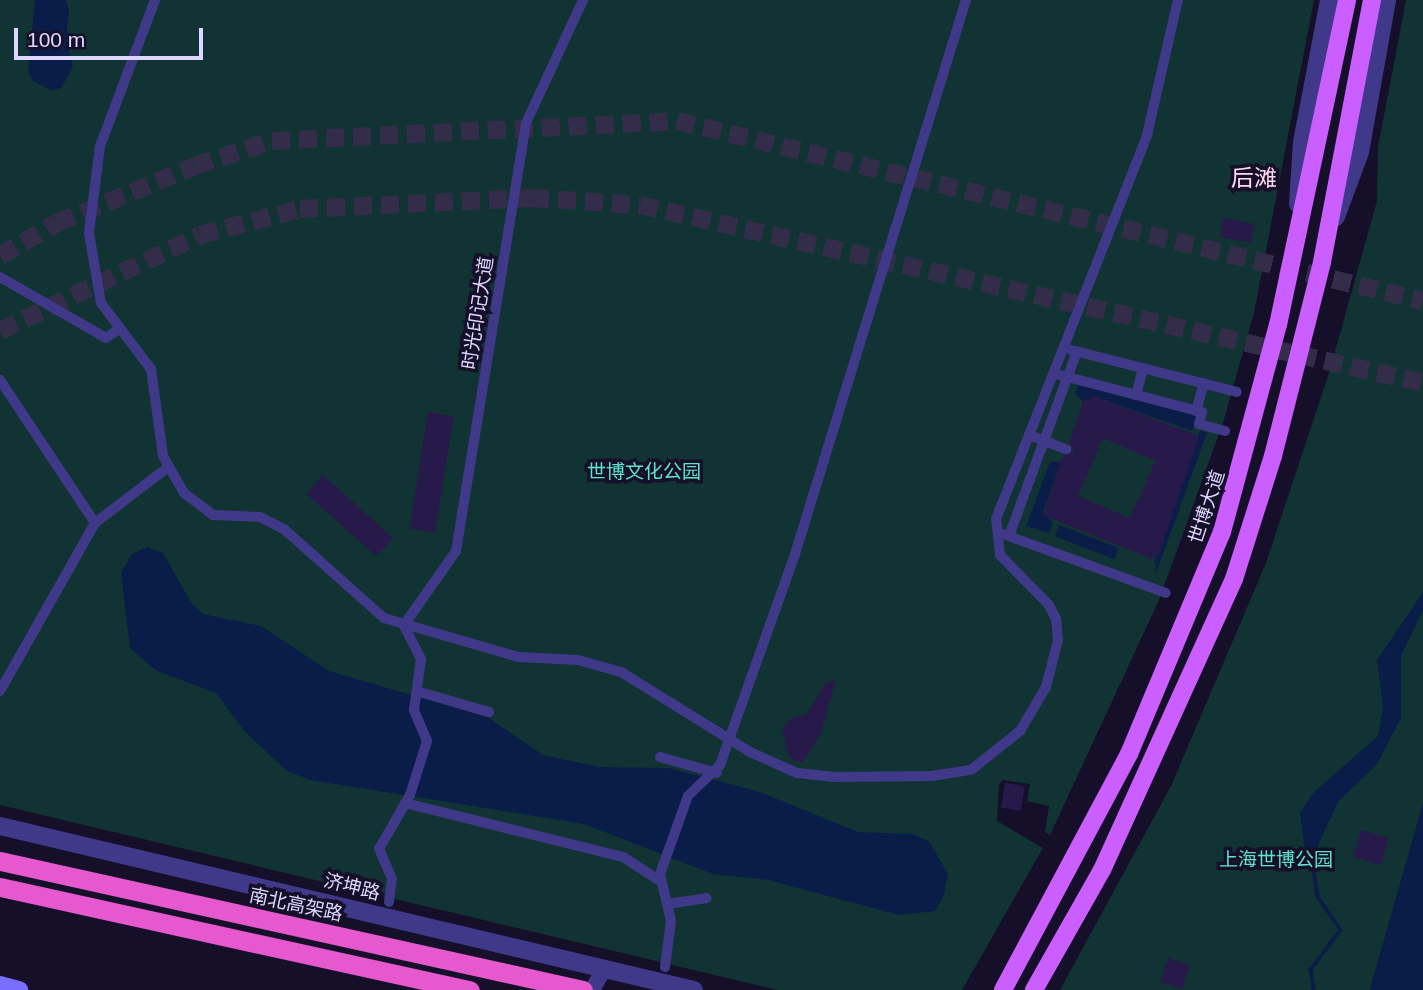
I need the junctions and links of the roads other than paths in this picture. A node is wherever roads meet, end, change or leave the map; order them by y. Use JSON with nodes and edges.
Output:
{"nodes":[{"id":1,"x":155,"y":0,"type":"edge"},
{"id":2,"x":583,"y":0,"type":"edge"},
{"id":3,"x":966,"y":0,"type":"edge"},
{"id":4,"x":1178,"y":0,"type":"edge"},
{"id":5,"x":1329,"y":0,"type":"edge"},
{"id":6,"x":1347,"y":0,"type":"edge"},
{"id":7,"x":1372,"y":0,"type":"edge"},
{"id":8,"x":1387,"y":0,"type":"edge"},
{"id":9,"x":1296,"y":235,"type":"junction"},
{"id":10,"x":1327,"y":240,"type":"junction"},
{"id":11,"x":0,"y":277,"type":"edge"},
{"id":12,"x":119,"y":329,"type":"junction"},
{"id":13,"x":1065,"y":349,"type":"junction"},
{"id":14,"x":1077,"y":351,"type":"junction"},
{"id":15,"x":1143,"y":368,"type":"junction"},
{"id":16,"x":1055,"y":372,"type":"junction"},
{"id":17,"x":1067,"y":377,"type":"junction"},
{"id":18,"x":0,"y":380,"type":"edge"},
{"id":19,"x":1203,"y":383,"type":"junction"},
{"id":20,"x":1237,"y":392,"type":"dead end"},
{"id":21,"x":1136,"y":396,"type":"junction"},
{"id":22,"x":1196,"y":411,"type":"junction"},
{"id":23,"x":1225,"y":431,"type":"dead end"},
{"id":24,"x":1029,"y":435,"type":"junction"},
{"id":25,"x":1044,"y":441,"type":"junction"},
{"id":26,"x":1066,"y":449,"type":"dead end"},
{"id":27,"x":167,"y":468,"type":"junction"},
{"id":28,"x":94,"y":523,"type":"junction"},
{"id":29,"x":994,"y":531,"type":"junction"},
{"id":30,"x":1009,"y":536,"type":"junction"},
{"id":31,"x":1166,"y":593,"type":"dead end"},
{"id":32,"x":404,"y":625,"type":"junction"},
{"id":33,"x":0,"y":691,"type":"edge"},
{"id":34,"x":420,"y":692,"type":"junction"},
{"id":35,"x":489,"y":712,"type":"dead end"},
{"id":36,"x":729,"y":738,"type":"junction"},
{"id":37,"x":660,"y":757,"type":"dead end"},
{"id":38,"x":717,"y":773,"type":"junction"},
{"id":39,"x":405,"y":803,"type":"junction"},
{"id":40,"x":0,"y":825,"type":"edge"},
{"id":41,"x":0,"y":861,"type":"edge"},
{"id":42,"x":659,"y":880,"type":"junction"},
{"id":43,"x":0,"y":887,"type":"edge"},
{"id":44,"x":707,"y":898,"type":"dead end"},
{"id":45,"x":389,"y":902,"type":"dead end"},
{"id":46,"x":667,"y":904,"type":"junction"},
{"id":47,"x":665,"y":967,"type":"dead end"},
{"id":48,"x":604,"y":969,"type":"junction"},
{"id":49,"x":0,"y":985,"type":"edge"},
{"id":50,"x":19,"y":990,"type":"edge"},
{"id":51,"x":470,"y":990,"type":"edge"},
{"id":52,"x":583,"y":990,"type":"edge"},
{"id":53,"x":592,"y":990,"type":"edge"},
{"id":54,"x":694,"y":990,"type":"edge"},
{"id":55,"x":1003,"y":990,"type":"edge"},
{"id":56,"x":1034,"y":990,"type":"edge"}],
"edges":[{"from":1,"to":12,"type":"street"},
{"from":2,"to":32,"type":"street","name":"时光印记大道"},
{"from":3,"to":36,"type":"street"},
{"from":4,"to":13,"type":"street"},
{"from":5,"to":9,"type":"street"},
{"from":6,"to":9,"type":"main road","name":"世博大道"},
{"from":7,"to":10,"type":"main road"},
{"from":8,"to":10,"type":"street"},
{"from":9,"to":55,"type":"main road","name":"世博大道"},
{"from":10,"to":56,"type":"main road"},
{"from":11,"to":12,"type":"street"},
{"from":12,"to":27,"type":"street"},
{"from":13,"to":14,"type":"street"},
{"from":13,"to":16,"type":"street"},
{"from":14,"to":15,"type":"street"},
{"from":14,"to":17,"type":"street"},
{"from":15,"to":19,"type":"street"},
{"from":15,"to":21,"type":"street"},
{"from":16,"to":17,"type":"street"},
{"from":16,"to":24,"type":"street"},
{"from":17,"to":21,"type":"street"},
{"from":17,"to":25,"type":"street"},
{"from":18,"to":28,"type":"street"},
{"from":19,"to":20,"type":"street"},
{"from":19,"to":22,"type":"street"},
{"from":21,"to":22,"type":"street"},
{"from":22,"to":23,"type":"street"},
{"from":24,"to":25,"type":"street"},
{"from":24,"to":29,"type":"street"},
{"from":25,"to":26,"type":"street"},
{"from":25,"to":30,"type":"street"},
{"from":27,"to":28,"type":"street"},
{"from":27,"to":32,"type":"street"},
{"from":28,"to":33,"type":"street"},
{"from":29,"to":30,"type":"street"},
{"from":29,"to":36,"type":"street"},
{"from":30,"to":31,"type":"street"},
{"from":32,"to":34,"type":"street"},
{"from":32,"to":36,"type":"street"},
{"from":34,"to":35,"type":"street"},
{"from":34,"to":39,"type":"street"},
{"from":36,"to":38,"type":"street"},
{"from":37,"to":38,"type":"street"},
{"from":38,"to":42,"type":"street"},
{"from":39,"to":42,"type":"street"},
{"from":39,"to":45,"type":"street"},
{"from":40,"to":48,"type":"street","name":"济坤路"},
{"from":41,"to":52,"type":"highway","name":"南北高架路"},
{"from":42,"to":46,"type":"street"},
{"from":43,"to":51,"type":"highway"},
{"from":44,"to":46,"type":"street"},
{"from":46,"to":47,"type":"street"},
{"from":48,"to":53,"type":"street"},
{"from":48,"to":54,"type":"street","name":"济坤路"},
{"from":49,"to":50,"type":"main road"}]}
